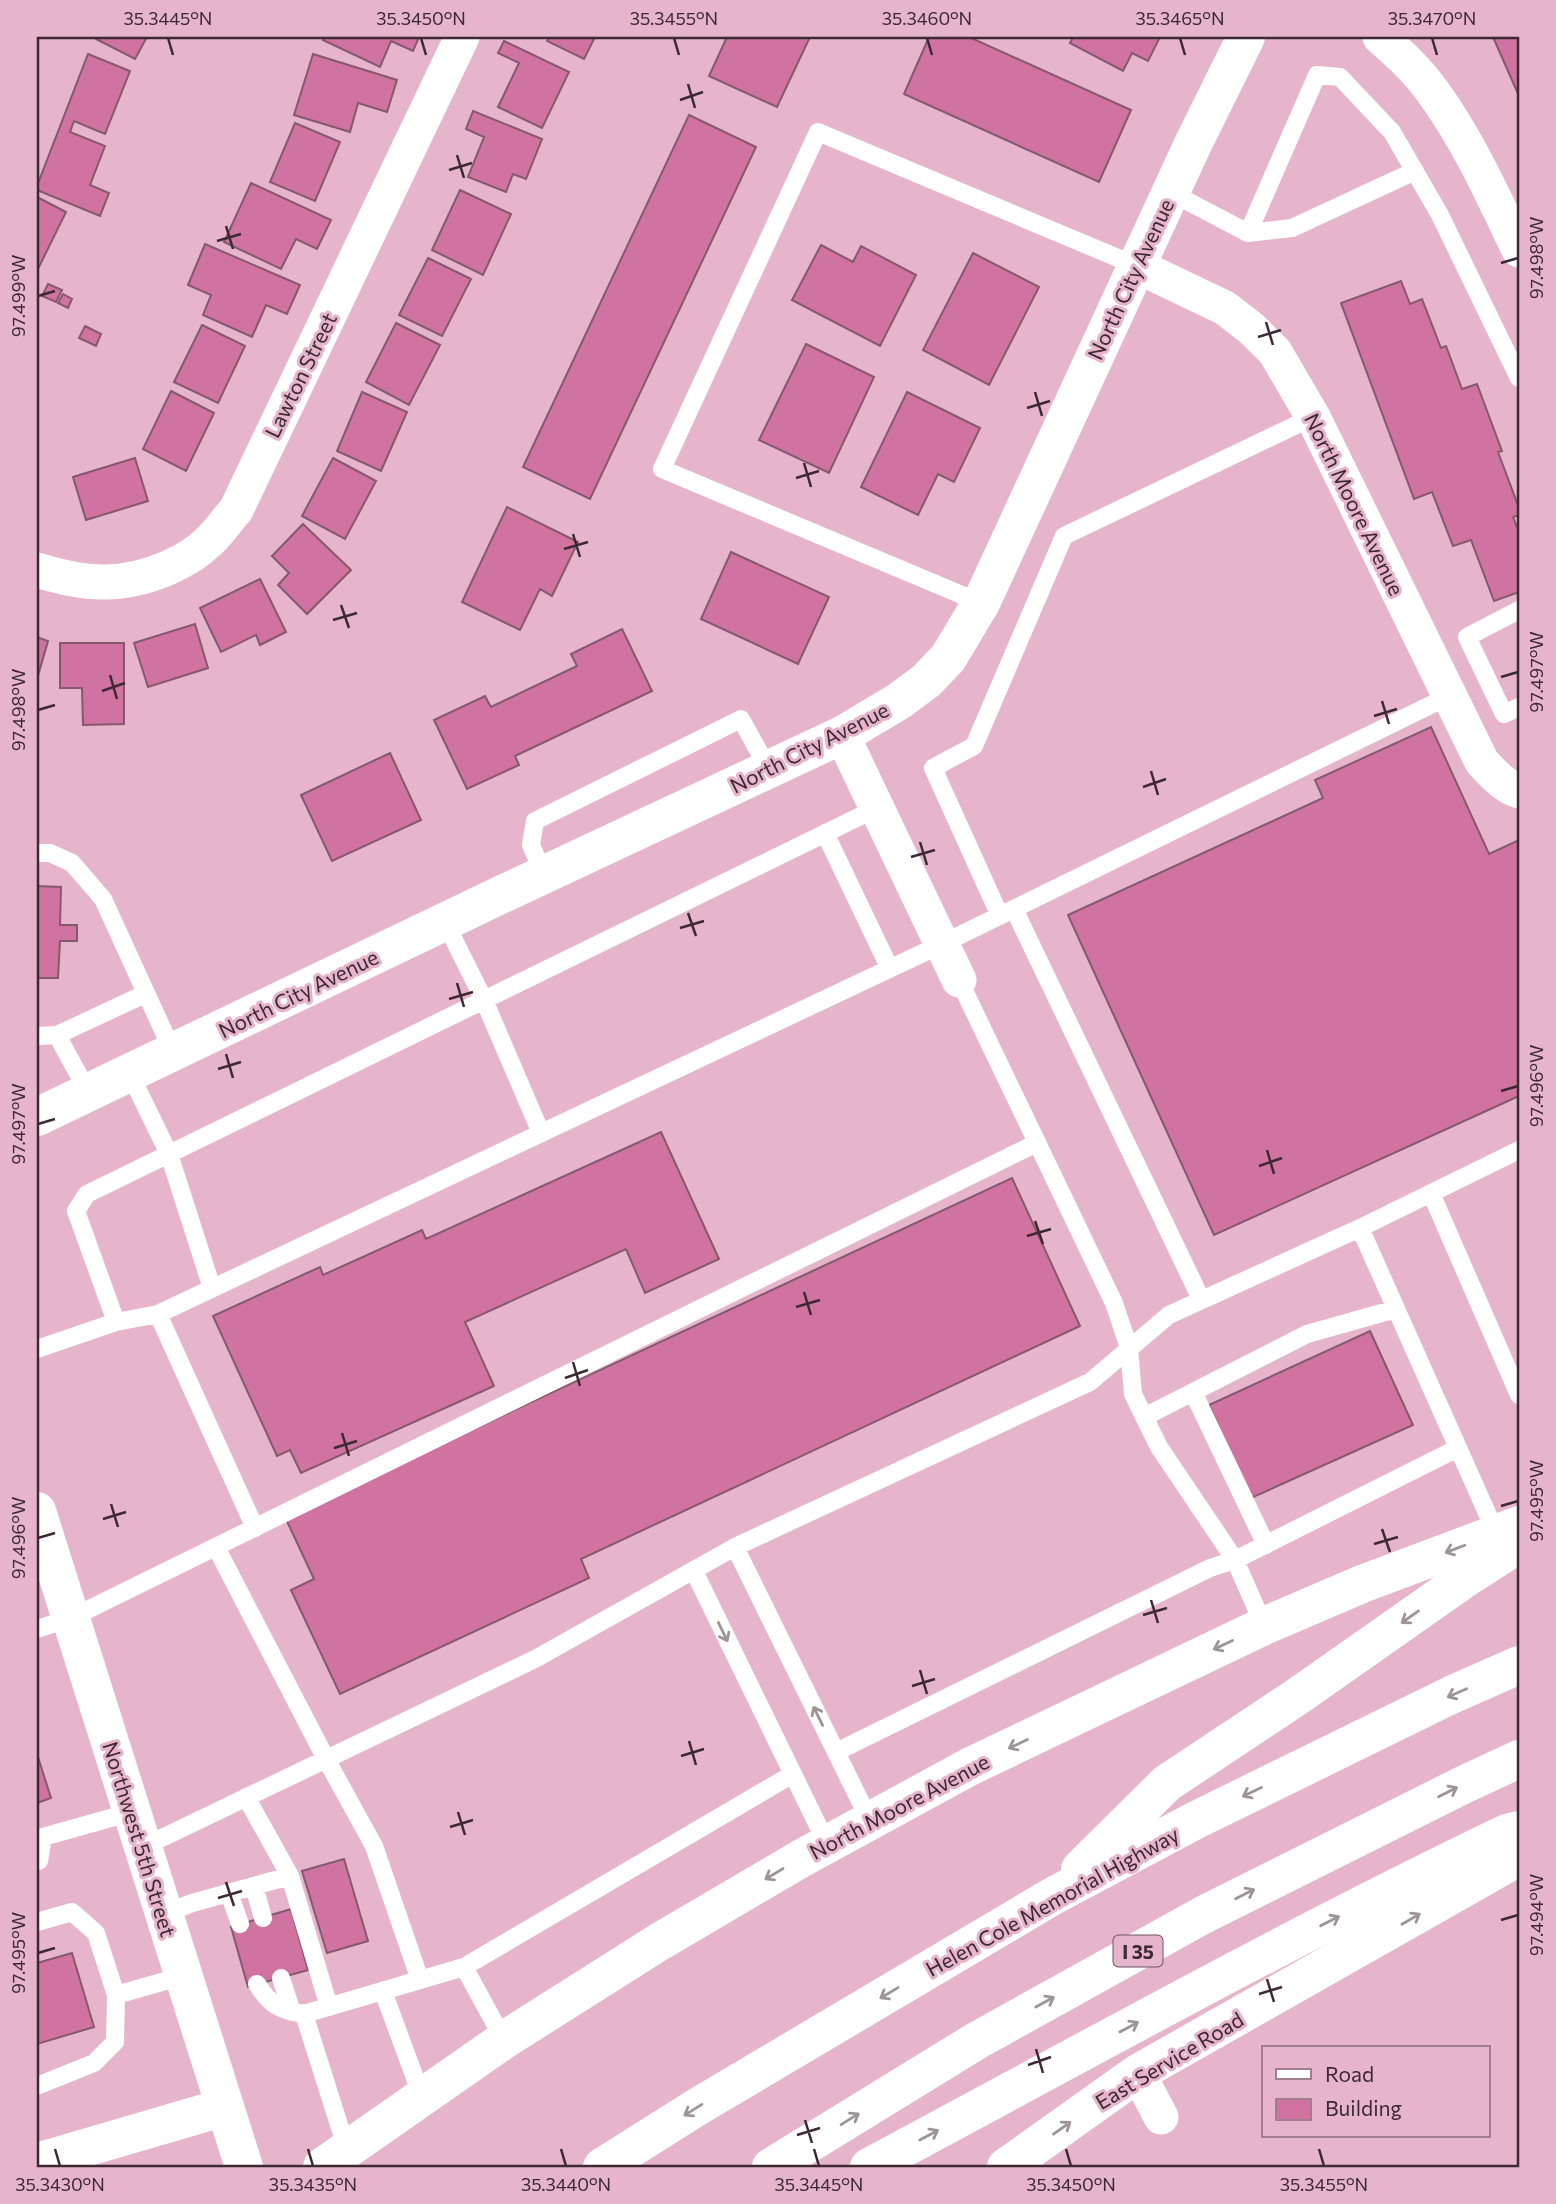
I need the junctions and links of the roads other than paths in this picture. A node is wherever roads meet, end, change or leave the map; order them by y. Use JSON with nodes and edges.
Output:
{"nodes":[{"id":1,"x":462,"y":37,"type":"edge"},
{"id":2,"x":1246,"y":37,"type":"edge"},
{"id":3,"x":1383,"y":38,"type":"edge"},
{"id":4,"x":1415,"y":171,"type":"junction"},
{"id":5,"x":1170,"y":192,"type":"junction"},
{"id":6,"x":1510,"y":207,"type":"edge"},
{"id":7,"x":1248,"y":233,"type":"junction"},
{"id":8,"x":1519,"y":250,"type":"edge"},
{"id":9,"x":1137,"y":265,"type":"junction"},
{"id":10,"x":1519,"y":378,"type":"edge"},
{"id":11,"x":1312,"y":417,"type":"junction"},
{"id":12,"x":37,"y":570,"type":"edge"},
{"id":13,"x":981,"y":603,"type":"junction"},
{"id":14,"x":1519,"y":610,"type":"edge"},
{"id":15,"x":1449,"y":696,"type":"junction"},
{"id":16,"x":1519,"y":707,"type":"edge"},
{"id":17,"x":842,"y":735,"type":"junction"},
{"id":18,"x":769,"y":770,"type":"junction"},
{"id":19,"x":1519,"y":791,"type":"edge"},
{"id":20,"x":877,"y":808,"type":"junction"},
{"id":21,"x":825,"y":834,"type":"junction"},
{"id":22,"x":37,"y":852,"type":"edge"},
{"id":23,"x":544,"y":875,"type":"junction"},
{"id":24,"x":1007,"y":913,"type":"junction"},
{"id":25,"x":445,"y":922,"type":"junction"},
{"id":26,"x":942,"y":944,"type":"junction"},
{"id":27,"x":890,"y":969,"type":"junction"},
{"id":28,"x":959,"y":980,"type":"joint"},
{"id":29,"x":145,"y":994,"type":"junction"},
{"id":30,"x":484,"y":1000,"type":"junction"},
{"id":31,"x":57,"y":1035,"type":"junction"},
{"id":32,"x":37,"y":1036,"type":"edge"},
{"id":33,"x":173,"y":1052,"type":"junction"},
{"id":34,"x":129,"y":1072,"type":"junction"},
{"id":35,"x":88,"y":1092,"type":"junction"},
{"id":36,"x":37,"y":1117,"type":"edge"},
{"id":37,"x":541,"y":1133,"type":"junction"},
{"id":38,"x":1037,"y":1143,"type":"junction"},
{"id":39,"x":1519,"y":1150,"type":"edge"},
{"id":40,"x":169,"y":1154,"type":"junction"},
{"id":41,"x":1431,"y":1193,"type":"junction"},
{"id":42,"x":1360,"y":1228,"type":"junction"},
{"id":43,"x":212,"y":1288,"type":"junction"},
{"id":44,"x":1201,"y":1300,"type":"junction"},
{"id":45,"x":1396,"y":1309,"type":"junction"},
{"id":46,"x":158,"y":1314,"type":"junction"},
{"id":47,"x":116,"y":1322,"type":"junction"},
{"id":48,"x":1129,"y":1348,"type":"junction"},
{"id":49,"x":37,"y":1349,"type":"edge"},
{"id":50,"x":1194,"y":1392,"type":"junction"},
{"id":51,"x":1519,"y":1395,"type":"edge"},
{"id":52,"x":1144,"y":1417,"type":"junction"},
{"id":53,"x":1458,"y":1448,"type":"junction"},
{"id":54,"x":39,"y":1528,"type":"edge"},
{"id":55,"x":255,"y":1528,"type":"junction"},
{"id":56,"x":1512,"y":1534,"type":"edge"},
{"id":57,"x":1266,"y":1545,"type":"junction"},
{"id":58,"x":216,"y":1547,"type":"junction"},
{"id":59,"x":735,"y":1548,"type":"junction"},
{"id":60,"x":1235,"y":1560,"type":"junction"},
{"id":61,"x":694,"y":1571,"type":"junction"},
{"id":62,"x":54,"y":1624,"type":"edge"},
{"id":63,"x":1264,"y":1626,"type":"junction"},
{"id":64,"x":1519,"y":1665,"type":"edge"},
{"id":65,"x":836,"y":1752,"type":"junction"},
{"id":66,"x":326,"y":1759,"type":"junction"},
{"id":67,"x":1519,"y":1759,"type":"edge"},
{"id":68,"x":793,"y":1774,"type":"junction"},
{"id":69,"x":246,"y":1797,"type":"junction"},
{"id":70,"x":131,"y":1812,"type":"junction"},
{"id":71,"x":870,"y":1821,"type":"junction"},
{"id":72,"x":1519,"y":1830,"type":"edge"},
{"id":73,"x":40,"y":1837,"type":"edge"},
{"id":74,"x":827,"y":1844,"type":"junction"},
{"id":75,"x":143,"y":1847,"type":"junction"},
{"id":76,"x":1519,"y":1857,"type":"edge"},
{"id":77,"x":37,"y":1861,"type":"edge"},
{"id":78,"x":290,"y":1876,"type":"junction"},
{"id":79,"x":254,"y":1886,"type":"junction"},
{"id":80,"x":229,"y":1893,"type":"junction"},
{"id":81,"x":1053,"y":1896,"type":"junction"},
{"id":82,"x":164,"y":1914,"type":"junction"},
{"id":83,"x":264,"y":1917,"type":"dead end"},
{"id":84,"x":37,"y":1922,"type":"edge"},
{"id":85,"x":240,"y":1924,"type":"dead end"},
{"id":86,"x":464,"y":1967,"type":"junction"},
{"id":87,"x":183,"y":1976,"type":"junction"},
{"id":88,"x":281,"y":1978,"type":"dead end"},
{"id":89,"x":420,"y":1980,"type":"junction"},
{"id":90,"x":257,"y":1984,"type":"dead end"},
{"id":91,"x":383,"y":1991,"type":"junction"},
{"id":92,"x":116,"y":1995,"type":"junction"},
{"id":93,"x":329,"y":2007,"type":"junction"},
{"id":94,"x":298,"y":2013,"type":"junction"},
{"id":95,"x":504,"y":2040,"type":"junction"},
{"id":96,"x":1138,"y":2073,"type":"junction"},
{"id":97,"x":37,"y":2086,"type":"edge"},
{"id":98,"x":422,"y":2097,"type":"junction"},
{"id":99,"x":225,"y":2107,"type":"junction"},
{"id":100,"x":1161,"y":2117,"type":"dead end"},
{"id":101,"x":335,"y":2158,"type":"edge"},
{"id":102,"x":37,"y":2162,"type":"edge"},
{"id":103,"x":244,"y":2167,"type":"edge"},
{"id":104,"x":602,"y":2167,"type":"edge"},
{"id":105,"x":771,"y":2167,"type":"edge"},
{"id":106,"x":869,"y":2167,"type":"edge"},
{"id":107,"x":1006,"y":2167,"type":"edge"}],
"edges":[{"from":1,"to":12,"type":"street","name":"Lawton Street"},
{"from":2,"to":5,"type":"main road","name":"North City Avenue"},
{"from":3,"to":6,"type":"street"},
{"from":4,"to":7,"type":"lane"},
{"from":4,"to":7,"type":"lane"},
{"from":4,"to":10,"type":"lane"},
{"from":5,"to":7,"type":"lane"},
{"from":5,"to":9,"type":"main road","name":"North City Avenue"},
{"from":6,"to":8,"type":"street"},
{"from":9,"to":11,"type":"street","name":"North Moore Avenue"},
{"from":9,"to":13,"type":"main road","name":"North City Avenue"},
{"from":9,"to":13,"type":"lane"},
{"from":11,"to":15,"type":"street","name":"North Moore Avenue"},
{"from":11,"to":24,"type":"lane"},
{"from":13,"to":17,"type":"main road","name":"North City Avenue"},
{"from":14,"to":16,"type":"lane"},
{"from":15,"to":19,"type":"street","name":"North Moore Avenue"},
{"from":15,"to":24,"type":"lane"},
{"from":17,"to":18,"type":"main road","name":"North City Avenue"},
{"from":17,"to":20,"type":"street"},
{"from":18,"to":23,"type":"main road","name":"North City Avenue"},
{"from":18,"to":23,"type":"lane"},
{"from":20,"to":21,"type":"lane"},
{"from":20,"to":26,"type":"street"},
{"from":21,"to":27,"type":"lane"},
{"from":21,"to":30,"type":"lane"},
{"from":22,"to":29,"type":"lane"},
{"from":23,"to":25,"type":"main road","name":"North City Avenue"},
{"from":24,"to":26,"type":"lane"},
{"from":24,"to":44,"type":"lane"},
{"from":25,"to":30,"type":"lane"},
{"from":25,"to":33,"type":"main road","name":"North City Avenue"},
{"from":26,"to":27,"type":"lane"},
{"from":26,"to":28,"type":"street"},
{"from":27,"to":37,"type":"lane"},
{"from":28,"to":38,"type":"lane"},
{"from":29,"to":31,"type":"lane"},
{"from":29,"to":33,"type":"lane"},
{"from":30,"to":37,"type":"lane"},
{"from":30,"to":40,"type":"lane"},
{"from":31,"to":32,"type":"lane"},
{"from":31,"to":35,"type":"lane"},
{"from":33,"to":34,"type":"main road","name":"North City Avenue"},
{"from":34,"to":35,"type":"main road","name":"North City Avenue"},
{"from":34,"to":40,"type":"lane"},
{"from":35,"to":36,"type":"main road","name":"North City Avenue"},
{"from":37,"to":43,"type":"lane"},
{"from":38,"to":48,"type":"lane"},
{"from":38,"to":55,"type":"lane"},
{"from":39,"to":41,"type":"lane"},
{"from":40,"to":43,"type":"lane"},
{"from":40,"to":47,"type":"lane"},
{"from":41,"to":42,"type":"lane"},
{"from":41,"to":51,"type":"lane"},
{"from":42,"to":44,"type":"lane"},
{"from":42,"to":45,"type":"lane"},
{"from":43,"to":46,"type":"lane"},
{"from":44,"to":48,"type":"lane"},
{"from":45,"to":50,"type":"lane"},
{"from":45,"to":53,"type":"lane"},
{"from":46,"to":47,"type":"lane"},
{"from":46,"to":55,"type":"lane"},
{"from":47,"to":49,"type":"lane"},
{"from":48,"to":52,"type":"lane"},
{"from":48,"to":59,"type":"lane"},
{"from":50,"to":52,"type":"lane"},
{"from":50,"to":57,"type":"lane"},
{"from":52,"to":60,"type":"lane"},
{"from":53,"to":56,"type":"lane"},
{"from":53,"to":57,"type":"lane"},
{"from":54,"to":62,"type":"main road","name":"Northwest 5th Street"},
{"from":55,"to":58,"type":"lane"},
{"from":56,"to":63,"type":"main road","name":"North Moore Avenue","one_way":true},
{"from":56,"to":81,"type":"main road","one_way":true},
{"from":57,"to":60,"type":"lane"},
{"from":58,"to":62,"type":"lane"},
{"from":58,"to":66,"type":"lane"},
{"from":59,"to":61,"type":"lane"},
{"from":65,"to":59,"type":"lane","one_way":true},
{"from":60,"to":63,"type":"lane"},
{"from":60,"to":65,"type":"lane"},
{"from":61,"to":66,"type":"lane"},
{"from":61,"to":68,"type":"lane","one_way":true},
{"from":62,"to":70,"type":"main road","name":"Northwest 5th Street"},
{"from":63,"to":71,"type":"main road","name":"North Moore Avenue","one_way":true},
{"from":64,"to":81,"type":"main road","name":"Helen Cole Memorial Highway","one_way":true},
{"from":65,"to":71,"type":"lane"},
{"from":66,"to":69,"type":"lane"},
{"from":66,"to":89,"type":"lane"},
{"from":105,"to":67,"type":"main road","number":"I 35","one_way":true},
{"from":68,"to":74,"type":"lane"},
{"from":68,"to":86,"type":"lane"},
{"from":69,"to":75,"type":"lane"},
{"from":69,"to":78,"type":"lane"},
{"from":70,"to":73,"type":"lane"},
{"from":70,"to":75,"type":"main road","name":"Northwest 5th Street"},
{"from":71,"to":74,"type":"main road","name":"North Moore Avenue"},
{"from":106,"to":72,"type":"main road","one_way":true},
{"from":73,"to":77,"type":"lane"},
{"from":74,"to":95,"type":"main road","name":"North Moore Avenue","one_way":true},
{"from":75,"to":82,"type":"main road","name":"Northwest 5th Street"},
{"from":96,"to":76,"type":"main road","name":"East Service Road","one_way":true},
{"from":78,"to":79,"type":"lane"},
{"from":78,"to":93,"type":"lane"},
{"from":79,"to":80,"type":"lane"},
{"from":79,"to":83,"type":"lane"},
{"from":80,"to":82,"type":"lane"},
{"from":80,"to":85,"type":"lane"},
{"from":81,"to":104,"type":"main road","name":"Helen Cole Memorial Highway","one_way":true},
{"from":82,"to":87,"type":"main road","name":"Northwest 5th Street"},
{"from":84,"to":92,"type":"lane"},
{"from":86,"to":89,"type":"lane"},
{"from":86,"to":95,"type":"lane"},
{"from":87,"to":92,"type":"lane"},
{"from":87,"to":99,"type":"main road","name":"Northwest 5th Street"},
{"from":88,"to":94,"type":"lane"},
{"from":89,"to":91,"type":"lane"},
{"from":90,"to":94,"type":"lane"},
{"from":91,"to":93,"type":"lane"},
{"from":91,"to":98,"type":"lane"},
{"from":92,"to":97,"type":"lane"},
{"from":93,"to":94,"type":"lane"},
{"from":94,"to":101,"type":"lane"},
{"from":95,"to":98,"type":"main road","name":"North Moore Avenue"},
{"from":96,"to":100,"type":"street"},
{"from":107,"to":96,"type":"main road","name":"East Service Road","one_way":true},
{"from":98,"to":101,"type":"main road","name":"North Moore Avenue"},
{"from":99,"to":102,"type":"main road"},
{"from":99,"to":103,"type":"main road","name":"Northwest 5th Street"}]}
